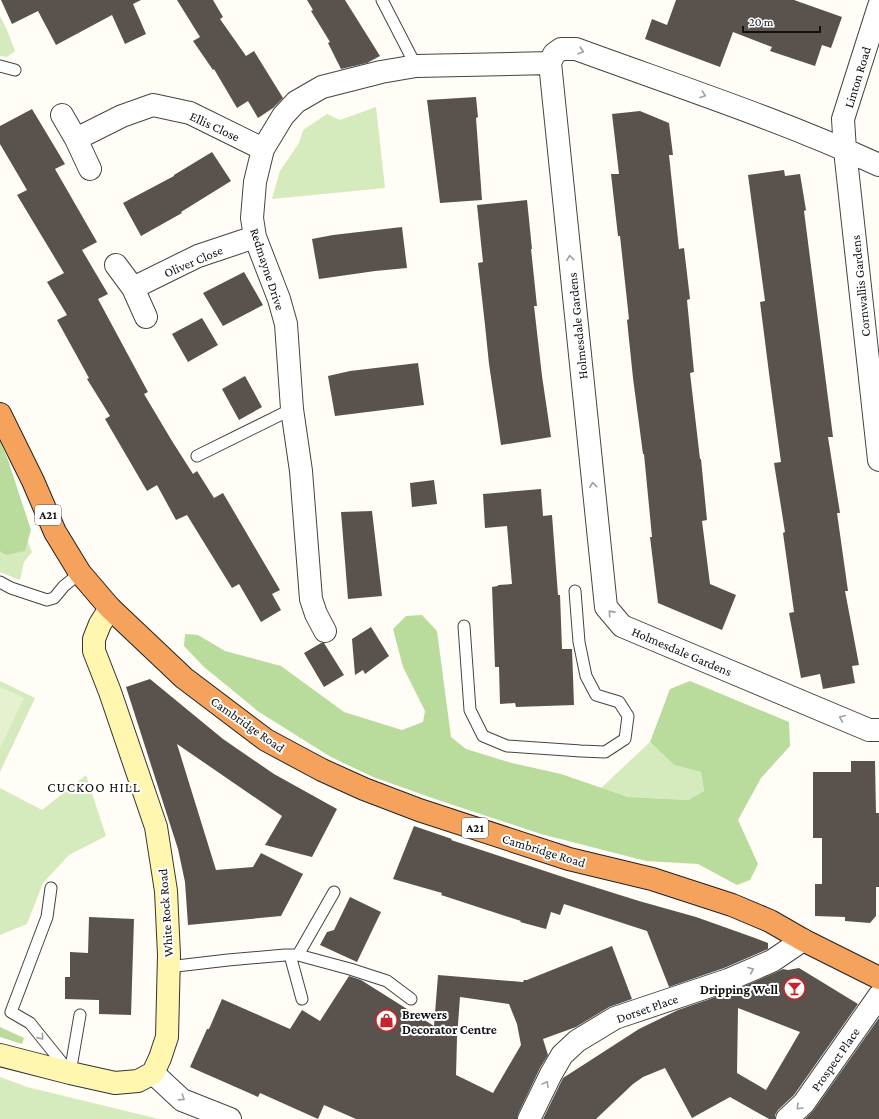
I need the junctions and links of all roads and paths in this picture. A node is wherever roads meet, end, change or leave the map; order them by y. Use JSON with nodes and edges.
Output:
{"nodes":[{"id":1,"x":382,"y":0,"type":"edge"},
{"id":2,"x":878,"y":10,"type":"edge"},
{"id":3,"x":550,"y":63,"type":"junction"},
{"id":4,"x":0,"y":66,"type":"edge"},
{"id":5,"x":416,"y":66,"type":"junction"},
{"id":6,"x":15,"y":70,"type":"dead end"},
{"id":7,"x":62,"y":115,"type":"dead end"},
{"id":8,"x":76,"y":139,"type":"junction"},
{"id":9,"x":263,"y":149,"type":"junction"},
{"id":10,"x":845,"y":150,"type":"junction"},
{"id":11,"x":879,"y":165,"type":"edge"},
{"id":12,"x":90,"y":169,"type":"dead end"},
{"id":13,"x":254,"y":237,"type":"junction"},
{"id":14,"x":116,"y":265,"type":"dead end"},
{"id":15,"x":133,"y":288,"type":"junction"},
{"id":16,"x":146,"y":317,"type":"dead end"},
{"id":17,"x":292,"y":409,"type":"junction"},
{"id":18,"x":0,"y":414,"type":"edge"},
{"id":19,"x":197,"y":456,"type":"dead end"},
{"id":20,"x":879,"y":460,"type":"edge"},
{"id":21,"x":80,"y":573,"type":"junction"},
{"id":22,"x":0,"y":582,"type":"edge"},
{"id":23,"x":574,"y":591,"type":"dead end"},
{"id":24,"x":110,"y":608,"type":"junction"},
{"id":25,"x":464,"y":626,"type":"dead end"},
{"id":26,"x":325,"y":631,"type":"dead end"},
{"id":27,"x":879,"y":730,"type":"edge"},
{"id":28,"x":51,"y":888,"type":"dead end"},
{"id":29,"x":334,"y":892,"type":"dead end"},
{"id":30,"x":803,"y":940,"type":"junction"},
{"id":31,"x":294,"y":955,"type":"junction"},
{"id":32,"x":168,"y":967,"type":"junction"},
{"id":33,"x":879,"y":978,"type":"edge"},
{"id":34,"x":879,"y":996,"type":"edge"},
{"id":35,"x":302,"y":999,"type":"dead end"},
{"id":36,"x":411,"y":999,"type":"dead end"},
{"id":37,"x":80,"y":1015,"type":"dead end"},
{"id":38,"x":0,"y":1055,"type":"edge"},
{"id":39,"x":153,"y":1072,"type":"junction"},
{"id":40,"x":70,"y":1073,"type":"junction"},
{"id":41,"x":230,"y":1119,"type":"edge"},
{"id":42,"x":529,"y":1119,"type":"edge"},
{"id":43,"x":787,"y":1119,"type":"edge"}],
"edges":[{"from":1,"to":5,"type":"lane"},
{"from":2,"to":10,"type":"street","name":"Linton Road"},
{"from":3,"to":5,"type":"street","name":"Redmayne Drive"},
{"from":3,"to":10,"type":"street","one_way":true},
{"from":27,"to":3,"type":"street","name":"Holmesdale Gardens","one_way":true},
{"from":4,"to":6,"type":"lane"},
{"from":5,"to":9,"type":"street","name":"Redmayne Drive"},
{"from":7,"to":8,"type":"street"},
{"from":8,"to":9,"type":"street","name":"Ellis Close"},
{"from":8,"to":12,"type":"street"},
{"from":9,"to":13,"type":"street","name":"Redmayne Drive"},
{"from":10,"to":11,"type":"street"},
{"from":10,"to":20,"type":"street","name":"Cornwallis Gardens"},
{"from":13,"to":15,"type":"street","name":"Oliver Close"},
{"from":13,"to":17,"type":"street","name":"Redmayne Drive"},
{"from":14,"to":15,"type":"street"},
{"from":15,"to":16,"type":"street"},
{"from":17,"to":19,"type":"lane"},
{"from":17,"to":26,"type":"street","name":"Redmayne Drive"},
{"from":18,"to":21,"type":"highway","number":"A21"},
{"from":21,"to":22,"type":"lane"},
{"from":21,"to":24,"type":"highway","number":"A21"},
{"from":23,"to":25,"type":"lane"},
{"from":24,"to":30,"type":"highway","name":"Cambridge Road","number":"A21"},
{"from":24,"to":32,"type":"street","name":"White Rock Road"},
{"from":28,"to":40,"type":"lane","one_way":true},
{"from":29,"to":31,"type":"lane"},
{"from":30,"to":33,"type":"highway","name":"Cambridge Road","number":"A21"},
{"from":42,"to":30,"type":"street","name":"Dorset Place","one_way":true},
{"from":31,"to":32,"type":"lane"},
{"from":31,"to":35,"type":"lane"},
{"from":31,"to":36,"type":"lane"},
{"from":32,"to":39,"type":"street","name":"White Rock Road"},
{"from":34,"to":43,"type":"street","name":"Prospect Place","one_way":true},
{"from":37,"to":40,"type":"lane"},
{"from":38,"to":40,"type":"street"},
{"from":39,"to":40,"type":"street"},
{"from":39,"to":41,"type":"street","one_way":true}]}
